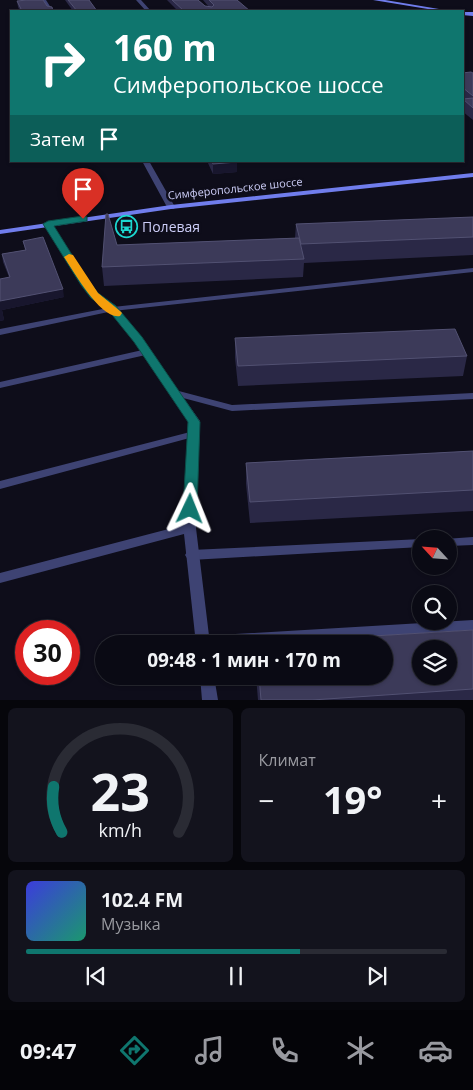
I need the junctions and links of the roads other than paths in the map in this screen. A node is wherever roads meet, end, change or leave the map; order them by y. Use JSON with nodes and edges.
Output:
{"nodes":[{"id":1,"x":138,"y":0,"type":"edge"},
{"id":2,"x":375,"y":0,"type":"edge"},
{"id":3,"x":391,"y":0,"type":"edge"},
{"id":4,"x":384,"y":2,"type":"junction"},
{"id":5,"x":148,"y":10,"type":"edge"},
{"id":6,"x":441,"y":10,"type":"edge"},
{"id":7,"x":146,"y":162,"type":"edge"},
{"id":8,"x":473,"y":175,"type":"edge"},
{"id":9,"x":172,"y":207,"type":"junction"},
{"id":10,"x":48,"y":224,"type":"junction"},
{"id":11,"x":0,"y":230,"type":"edge"},
{"id":12,"x":473,"y":270,"type":"edge"},
{"id":13,"x":113,"y":309,"type":"junction"},
{"id":14,"x":0,"y":332,"type":"edge"},
{"id":15,"x":146,"y":352,"type":"junction"},
{"id":16,"x":0,"y":385,"type":"edge"},
{"id":17,"x":175,"y":393,"type":"junction"},
{"id":18,"x":473,"y":396,"type":"edge"},
{"id":19,"x":194,"y":434,"type":"junction"},
{"id":20,"x":0,"y":484,"type":"edge"},
{"id":21,"x":190,"y":528,"type":"junction"},
{"id":22,"x":473,"y":540,"type":"edge"},
{"id":23,"x":458,"y":541,"type":"edge"},
{"id":24,"x":412,"y":543,"type":"edge"},
{"id":25,"x":191,"y":554,"type":"junction"},
{"id":26,"x":0,"y":578,"type":"edge"},
{"id":27,"x":473,"y":625,"type":"edge"},
{"id":28,"x":201,"y":635,"type":"edge"},
{"id":29,"x":314,"y":635,"type":"edge"},
{"id":30,"x":208,"y":685,"type":"edge"},
{"id":31,"x":210,"y":700,"type":"edge"}],
"edges":[{"from":1,"to":5,"type":"street"},
{"from":2,"to":4,"type":"main road"},
{"from":3,"to":4,"type":"street"},
{"from":4,"to":6,"type":"main road"},
{"from":7,"to":9,"type":"street"},
{"from":8,"to":9,"type":"main road","name":"Симферопольское шоссе"},
{"from":9,"to":10,"type":"main road","name":"Симферопольское шоссе"},
{"from":10,"to":11,"type":"main road","name":"Симферопольское шоссе"},
{"from":10,"to":13,"type":"street"},
{"from":12,"to":13,"type":"lane"},
{"from":13,"to":14,"type":"lane"},
{"from":13,"to":15,"type":"street"},
{"from":15,"to":16,"type":"lane"},
{"from":15,"to":17,"type":"street"},
{"from":17,"to":18,"type":"lane"},
{"from":17,"to":19,"type":"street"},
{"from":19,"to":20,"type":"lane"},
{"from":19,"to":21,"type":"street"},
{"from":21,"to":25,"type":"street"},
{"from":21,"to":26,"type":"street"},
{"from":22,"to":23,"type":"lane"},
{"from":24,"to":25,"type":"lane"},
{"from":25,"to":28,"type":"street"},
{"from":27,"to":29,"type":"lane"},
{"from":30,"to":31,"type":"street"}]}
